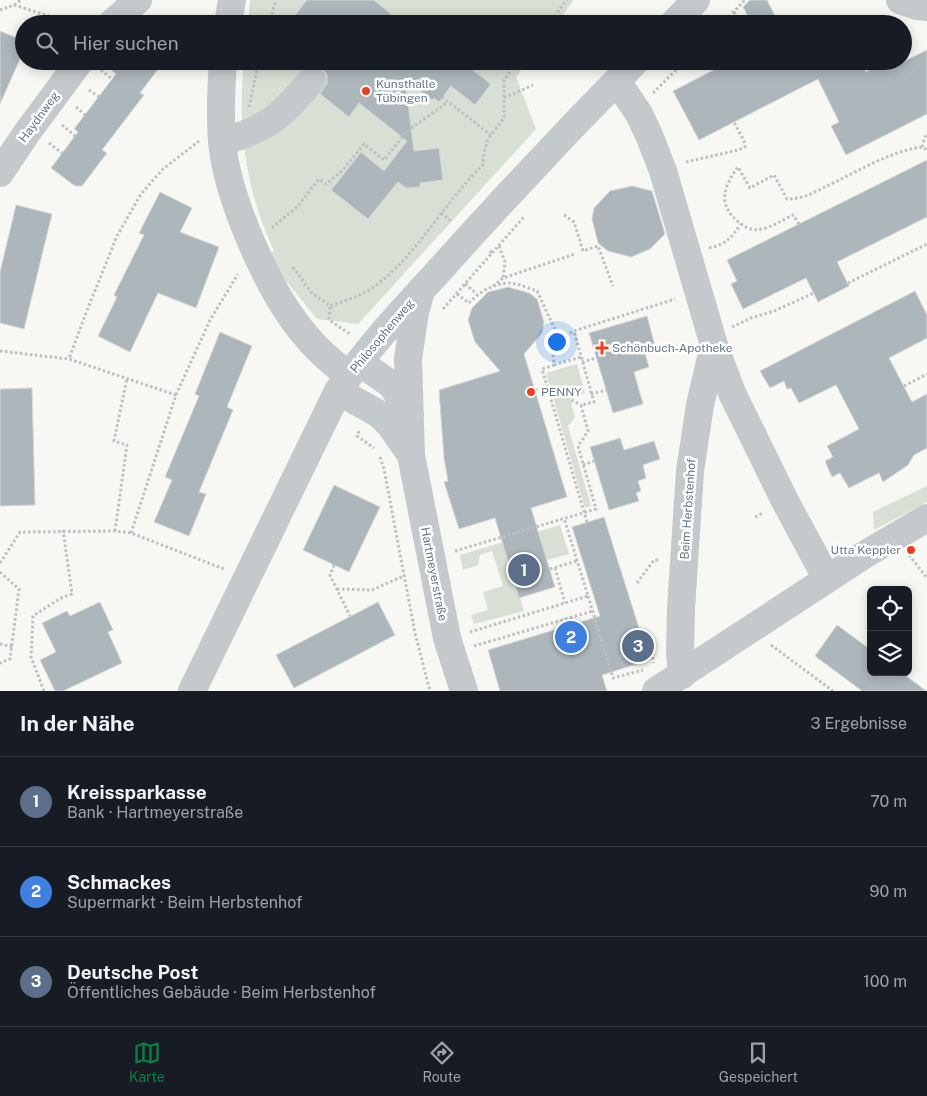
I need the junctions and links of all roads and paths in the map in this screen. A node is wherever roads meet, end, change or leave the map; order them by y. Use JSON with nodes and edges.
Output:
{"nodes":[{"id":1,"x":21,"y":0,"type":"edge"},
{"id":2,"x":138,"y":0,"type":"edge"},
{"id":3,"x":232,"y":0,"type":"edge"},
{"id":4,"x":276,"y":0,"type":"edge"},
{"id":5,"x":566,"y":0,"type":"edge"},
{"id":6,"x":696,"y":0,"type":"edge"},
{"id":7,"x":745,"y":0,"type":"edge"},
{"id":8,"x":900,"y":0,"type":"edge"},
{"id":9,"x":14,"y":5,"type":"junction"},
{"id":10,"x":927,"y":7,"type":"edge"},
{"id":11,"x":1,"y":8,"type":"edge"},
{"id":12,"x":734,"y":12,"type":"junction"},
{"id":13,"x":46,"y":15,"type":"edge"},
{"id":14,"x":121,"y":15,"type":"edge"},
{"id":15,"x":230,"y":15,"type":"edge"},
{"id":16,"x":272,"y":15,"type":"edge"},
{"id":17,"x":555,"y":15,"type":"edge"},
{"id":18,"x":682,"y":15,"type":"edge"},
{"id":19,"x":731,"y":15,"type":"edge"},
{"id":20,"x":736,"y":15,"type":"edge"},
{"id":21,"x":73,"y":70,"type":"edge"},
{"id":22,"x":221,"y":70,"type":"edge"},
{"id":23,"x":257,"y":70,"type":"edge"},
{"id":24,"x":511,"y":70,"type":"edge"},
{"id":25,"x":627,"y":70,"type":"edge"},
{"id":26,"x":676,"y":70,"type":"edge"},
{"id":27,"x":312,"y":80,"type":"dead end"},
{"id":28,"x":617,"y":80,"type":"junction"},
{"id":29,"x":533,"y":85,"type":"dead end"},
{"id":30,"x":442,"y":97,"type":"dead end"},
{"id":31,"x":503,"y":98,"type":"junction"},
{"id":32,"x":448,"y":102,"type":"junction"},
{"id":33,"x":636,"y":110,"type":"junction"},
{"id":34,"x":734,"y":122,"type":"dead end"},
{"id":35,"x":231,"y":135,"type":"junction"},
{"id":36,"x":491,"y":135,"type":"junction"},
{"id":37,"x":927,"y":136,"type":"edge"},
{"id":38,"x":922,"y":147,"type":"junction"},
{"id":39,"x":927,"y":150,"type":"edge"},
{"id":40,"x":661,"y":167,"type":"junction"},
{"id":41,"x":0,"y":173,"type":"edge"},
{"id":42,"x":564,"y":215,"type":"dead end"},
{"id":43,"x":269,"y":220,"type":"dead end"},
{"id":44,"x":741,"y":224,"type":"junction"},
{"id":45,"x":798,"y":224,"type":"dead end"},
{"id":46,"x":272,"y":228,"type":"junction"},
{"id":47,"x":265,"y":242,"type":"junction"},
{"id":48,"x":927,"y":244,"type":"edge"},
{"id":49,"x":499,"y":246,"type":"dead end"},
{"id":50,"x":687,"y":253,"type":"junction"},
{"id":51,"x":575,"y":254,"type":"dead end"},
{"id":52,"x":290,"y":263,"type":"dead end"},
{"id":53,"x":503,"y":278,"type":"junction"},
{"id":54,"x":848,"y":283,"type":"dead end"},
{"id":55,"x":465,"y":284,"type":"dead end"},
{"id":56,"x":493,"y":286,"type":"junction"},
{"id":57,"x":612,"y":286,"type":"dead end"},
{"id":58,"x":421,"y":290,"type":"junction"},
{"id":59,"x":699,"y":292,"type":"junction"},
{"id":60,"x":814,"y":293,"type":"dead end"},
{"id":61,"x":457,"y":294,"type":"dead end"},
{"id":62,"x":477,"y":294,"type":"junction"},
{"id":63,"x":574,"y":331,"type":"junction"},
{"id":64,"x":559,"y":338,"type":"junction"},
{"id":65,"x":713,"y":341,"type":"junction"},
{"id":66,"x":0,"y":351,"type":"edge"},
{"id":67,"x":581,"y":357,"type":"junction"},
{"id":68,"x":597,"y":358,"type":"dead end"},
{"id":69,"x":70,"y":359,"type":"junction"},
{"id":70,"x":582,"y":362,"type":"junction"},
{"id":71,"x":554,"y":365,"type":"junction"},
{"id":72,"x":927,"y":374,"type":"edge"},
{"id":73,"x":349,"y":376,"type":"junction"},
{"id":74,"x":127,"y":378,"type":"junction"},
{"id":75,"x":547,"y":386,"type":"junction"},
{"id":76,"x":904,"y":386,"type":"dead end"},
{"id":77,"x":534,"y":390,"type":"dead end"},
{"id":78,"x":607,"y":390,"type":"dead end"},
{"id":79,"x":591,"y":394,"type":"junction"},
{"id":80,"x":176,"y":395,"type":"junction"},
{"id":81,"x":581,"y":405,"type":"junction"},
{"id":82,"x":369,"y":408,"type":"junction"},
{"id":83,"x":410,"y":416,"type":"junction"},
{"id":84,"x":411,"y":455,"type":"junction"},
{"id":85,"x":594,"y":461,"type":"dead end"},
{"id":86,"x":583,"y":465,"type":"junction"},
{"id":87,"x":584,"y":512,"type":"junction"},
{"id":88,"x":564,"y":518,"type":"junction"},
{"id":89,"x":927,"y":518,"type":"edge"},
{"id":90,"x":587,"y":522,"type":"dead end"},
{"id":91,"x":63,"y":530,"type":"junction"},
{"id":92,"x":115,"y":531,"type":"junction"},
{"id":93,"x":131,"y":533,"type":"junction"},
{"id":94,"x":431,"y":560,"type":"junction"},
{"id":95,"x":577,"y":561,"type":"junction"},
{"id":96,"x":0,"y":563,"type":"edge"},
{"id":97,"x":209,"y":563,"type":"dead end"},
{"id":98,"x":334,"y":565,"type":"dead end"},
{"id":99,"x":555,"y":568,"type":"junction"},
{"id":100,"x":550,"y":569,"type":"dead end"},
{"id":101,"x":0,"y":572,"type":"edge"},
{"id":102,"x":404,"y":576,"type":"junction"},
{"id":103,"x":827,"y":579,"type":"junction"},
{"id":104,"x":337,"y":589,"type":"junction"},
{"id":105,"x":588,"y":596,"type":"junction"},
{"id":106,"x":566,"y":603,"type":"junction"},
{"id":107,"x":593,"y":611,"type":"junction"},
{"id":108,"x":350,"y":616,"type":"dead end"},
{"id":109,"x":644,"y":643,"type":"dead end"},
{"id":110,"x":0,"y":644,"type":"edge"},
{"id":111,"x":449,"y":645,"type":"junction"},
{"id":112,"x":12,"y":647,"type":"junction"},
{"id":113,"x":794,"y":662,"type":"dead end"},
{"id":114,"x":0,"y":663,"type":"edge"},
{"id":115,"x":682,"y":675,"type":"junction"},
{"id":116,"x":651,"y":676,"type":"edge"},
{"id":117,"x":44,"y":691,"type":"edge"},
{"id":118,"x":192,"y":691,"type":"edge"},
{"id":119,"x":430,"y":691,"type":"edge"},
{"id":120,"x":464,"y":691,"type":"edge"},
{"id":121,"x":833,"y":691,"type":"edge"}],
"edges":[{"from":1,"to":9,"type":"path"},
{"from":2,"to":14,"type":"street"},
{"from":3,"to":15,"type":"street"},
{"from":4,"to":16,"type":"path"},
{"from":5,"to":17,"type":"path"},
{"from":6,"to":18,"type":"street"},
{"from":7,"to":12,"type":"path"},
{"from":8,"to":10,"type":"street"},
{"from":9,"to":11,"type":"path"},
{"from":9,"to":13,"type":"path"},
{"from":12,"to":19,"type":"path"},
{"from":12,"to":20,"type":"path"},
{"from":21,"to":41,"type":"street","name":"Haydnweg"},
{"from":22,"to":35,"type":"street"},
{"from":23,"to":35,"type":"path"},
{"from":24,"to":31,"type":"path"},
{"from":25,"to":28,"type":"street","name":"Philosophenweg"},
{"from":26,"to":33,"type":"path"},
{"from":27,"to":35,"type":"street"},
{"from":28,"to":33,"type":"street","name":"Beim Herbstenhof"},
{"from":28,"to":58,"type":"street","name":"Philosophenweg"},
{"from":29,"to":31,"type":"path"},
{"from":30,"to":32,"type":"path"},
{"from":31,"to":36,"type":"path"},
{"from":32,"to":36,"type":"path"},
{"from":32,"to":46,"type":"path"},
{"from":33,"to":40,"type":"street","name":"Beim Herbstenhof"},
{"from":34,"to":40,"type":"path"},
{"from":35,"to":47,"type":"street"},
{"from":35,"to":69,"type":"path"},
{"from":36,"to":52,"type":"path"},
{"from":37,"to":38,"type":"path"},
{"from":38,"to":39,"type":"path"},
{"from":38,"to":44,"type":"path"},
{"from":40,"to":50,"type":"street","name":"Beim Herbstenhof"},
{"from":42,"to":57,"type":"path"},
{"from":43,"to":46,"type":"path"},
{"from":44,"to":45,"type":"path"},
{"from":44,"to":50,"type":"path"},
{"from":46,"to":47,"type":"path"},
{"from":47,"to":73,"type":"street"},
{"from":47,"to":80,"type":"path"},
{"from":48,"to":54,"type":"path"},
{"from":49,"to":53,"type":"path"},
{"from":50,"to":59,"type":"street","name":"Beim Herbstenhof"},
{"from":51,"to":53,"type":"path"},
{"from":53,"to":56,"type":"path"},
{"from":55,"to":62,"type":"path"},
{"from":56,"to":62,"type":"path"},
{"from":56,"to":64,"type":"path"},
{"from":58,"to":73,"type":"street","name":"Philosophenweg"},
{"from":58,"to":83,"type":"street","name":"Hartmeyerstraße"},
{"from":59,"to":63,"type":"path"},
{"from":59,"to":65,"type":"street","name":"Beim Herbstenhof"},
{"from":60,"to":65,"type":"path"},
{"from":61,"to":62,"type":"path"},
{"from":63,"to":64,"type":"path"},
{"from":63,"to":67,"type":"path"},
{"from":64,"to":71,"type":"path"},
{"from":65,"to":103,"type":"street","name":"Beim Herbstenhof"},
{"from":65,"to":115,"type":"street","name":"Beim Herbstenhof"},
{"from":66,"to":69,"type":"path"},
{"from":67,"to":70,"type":"path"},
{"from":67,"to":71,"type":"path"},
{"from":68,"to":70,"type":"path"},
{"from":69,"to":74,"type":"path"},
{"from":70,"to":79,"type":"path"},
{"from":71,"to":75,"type":"path"},
{"from":72,"to":76,"type":"path"},
{"from":73,"to":82,"type":"street","name":"Hartmeyerstraße"},
{"from":73,"to":83,"type":"street","name":"Hartmeyerstraße"},
{"from":73,"to":118,"type":"street","name":"Philosophenweg"},
{"from":74,"to":80,"type":"path"},
{"from":74,"to":92,"type":"path"},
{"from":75,"to":77,"type":"path"},
{"from":75,"to":81,"type":"path"},
{"from":75,"to":87,"type":"path"},
{"from":78,"to":79,"type":"path"},
{"from":79,"to":81,"type":"path"},
{"from":80,"to":93,"type":"path"},
{"from":81,"to":86,"type":"path"},
{"from":82,"to":84,"type":"street","name":"Hartmeyerstraße"},
{"from":82,"to":102,"type":"path"},
{"from":83,"to":84,"type":"street","name":"Hartmeyerstraße"},
{"from":84,"to":94,"type":"street","name":"Hartmeyerstraße"},
{"from":85,"to":86,"type":"path"},
{"from":86,"to":87,"type":"path"},
{"from":87,"to":88,"type":"path"},
{"from":87,"to":90,"type":"path"},
{"from":88,"to":94,"type":"path"},
{"from":88,"to":95,"type":"path"},
{"from":89,"to":103,"type":"street"},
{"from":91,"to":92,"type":"path"},
{"from":91,"to":96,"type":"path"},
{"from":91,"to":117,"type":"path"},
{"from":92,"to":93,"type":"path"},
{"from":93,"to":97,"type":"path"},
{"from":94,"to":111,"type":"street","name":"Hartmeyerstraße"},
{"from":95,"to":99,"type":"path"},
{"from":95,"to":105,"type":"path"},
{"from":98,"to":104,"type":"path"},
{"from":99,"to":100,"type":"path"},
{"from":99,"to":106,"type":"path"},
{"from":101,"to":112,"type":"path"},
{"from":102,"to":104,"type":"path"},
{"from":102,"to":119,"type":"path"},
{"from":103,"to":115,"type":"street"},
{"from":104,"to":108,"type":"path"},
{"from":105,"to":106,"type":"path"},
{"from":105,"to":107,"type":"path"},
{"from":106,"to":111,"type":"path"},
{"from":107,"to":111,"type":"path"},
{"from":107,"to":116,"type":"path"},
{"from":109,"to":116,"type":"path"},
{"from":110,"to":112,"type":"path"},
{"from":111,"to":120,"type":"street","name":"Hartmeyerstraße"},
{"from":112,"to":114,"type":"path"},
{"from":113,"to":121,"type":"path"},
{"from":115,"to":116,"type":"street"}]}
